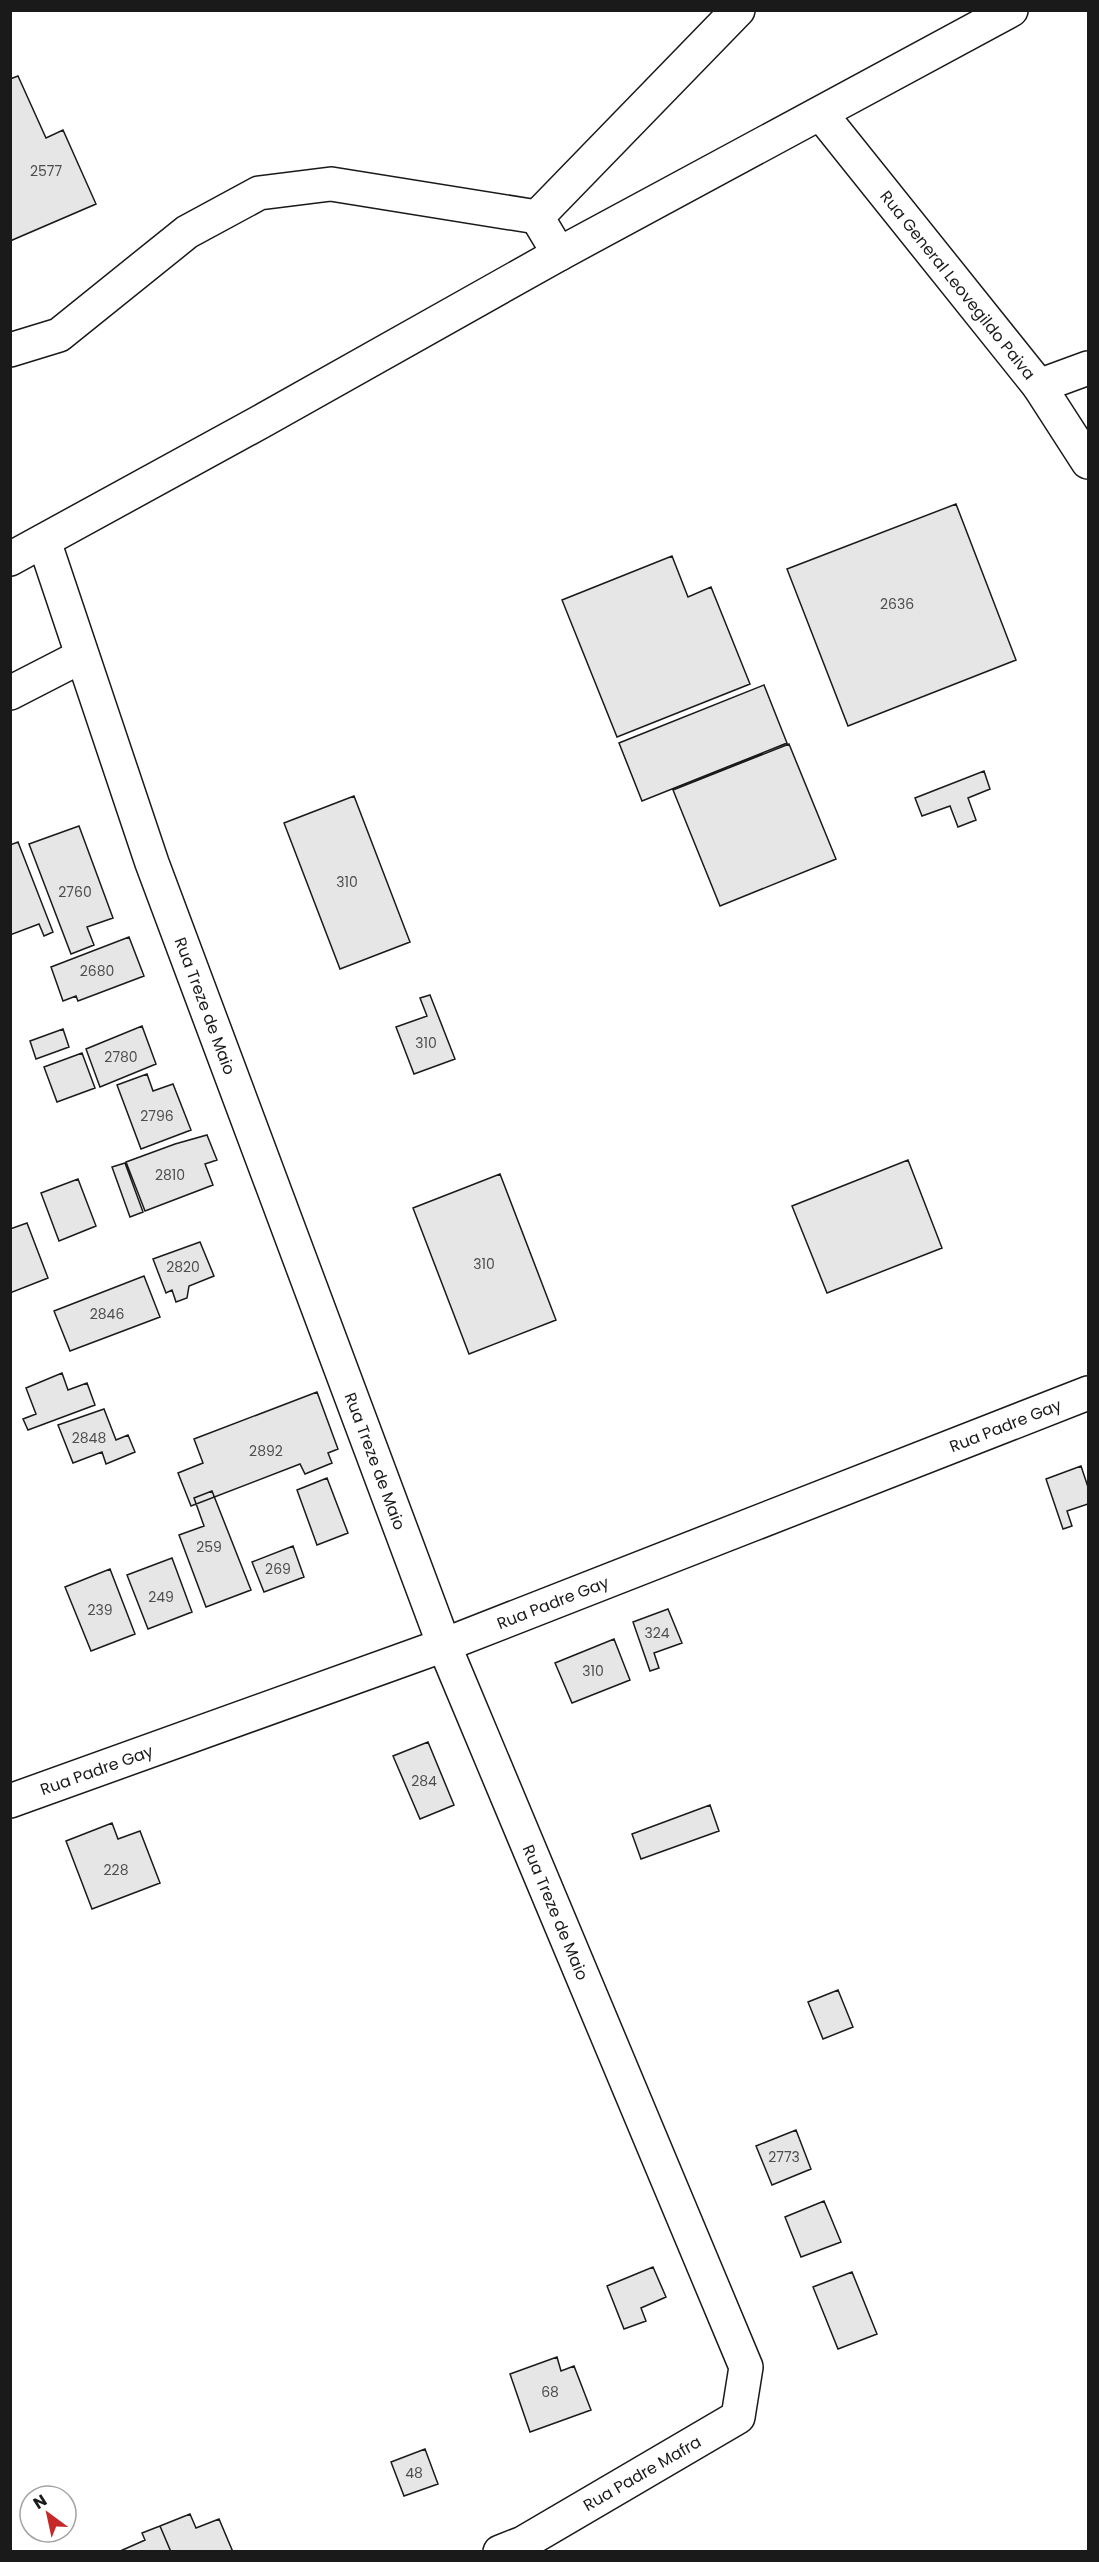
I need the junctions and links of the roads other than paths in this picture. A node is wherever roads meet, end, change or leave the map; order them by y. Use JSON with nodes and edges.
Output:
{"nodes":[{"id":1,"x":738,"y":10,"type":"edge"},
{"id":2,"x":1011,"y":10,"type":"edge"},
{"id":3,"x":821,"y":114,"type":"junction"},
{"id":4,"x":537,"y":217,"type":"junction"},
{"id":5,"x":559,"y":254,"type":"junction"},
{"id":6,"x":10,"y":350,"type":"edge"},
{"id":7,"x":1089,"y":368,"type":"edge"},
{"id":8,"x":1039,"y":386,"type":"junction"},
{"id":9,"x":1089,"y":462,"type":"edge"},
{"id":10,"x":44,"y":541,"type":"junction"},
{"id":11,"x":10,"y":559,"type":"edge"},
{"id":12,"x":82,"y":656,"type":"junction"},
{"id":13,"x":10,"y":693,"type":"edge"},
{"id":14,"x":1089,"y":1393,"type":"edge"},
{"id":15,"x":444,"y":1645,"type":"junction"},
{"id":16,"x":10,"y":1801,"type":"edge"},
{"id":17,"x":746,"y":2367,"type":"joint"},
{"id":18,"x":500,"y":2552,"type":"edge"}],
"edges":[{"from":1,"to":4,"type":"main road"},
{"from":2,"to":3,"type":"main road"},
{"from":3,"to":5,"type":"main road"},
{"from":3,"to":8,"type":"main road","name":"Rua General Leovegildo Paiva"},
{"from":4,"to":5,"type":"main road"},
{"from":4,"to":6,"type":"main road"},
{"from":5,"to":10,"type":"main road"},
{"from":7,"to":8,"type":"main road"},
{"from":8,"to":9,"type":"main road","name":"Rua General Leovegildo Paiva"},
{"from":10,"to":11,"type":"main road"},
{"from":10,"to":12,"type":"main road","name":"Rua Treze de Maio"},
{"from":12,"to":13,"type":"main road"},
{"from":12,"to":15,"type":"main road","name":"Rua Treze de Maio"},
{"from":14,"to":15,"type":"main road","name":"Rua Padre Gay"},
{"from":15,"to":16,"type":"main road","name":"Rua Padre Gay"},
{"from":15,"to":17,"type":"main road","name":"Rua Treze de Maio"},
{"from":17,"to":18,"type":"main road","name":"Rua Padre Mafra"}]}
